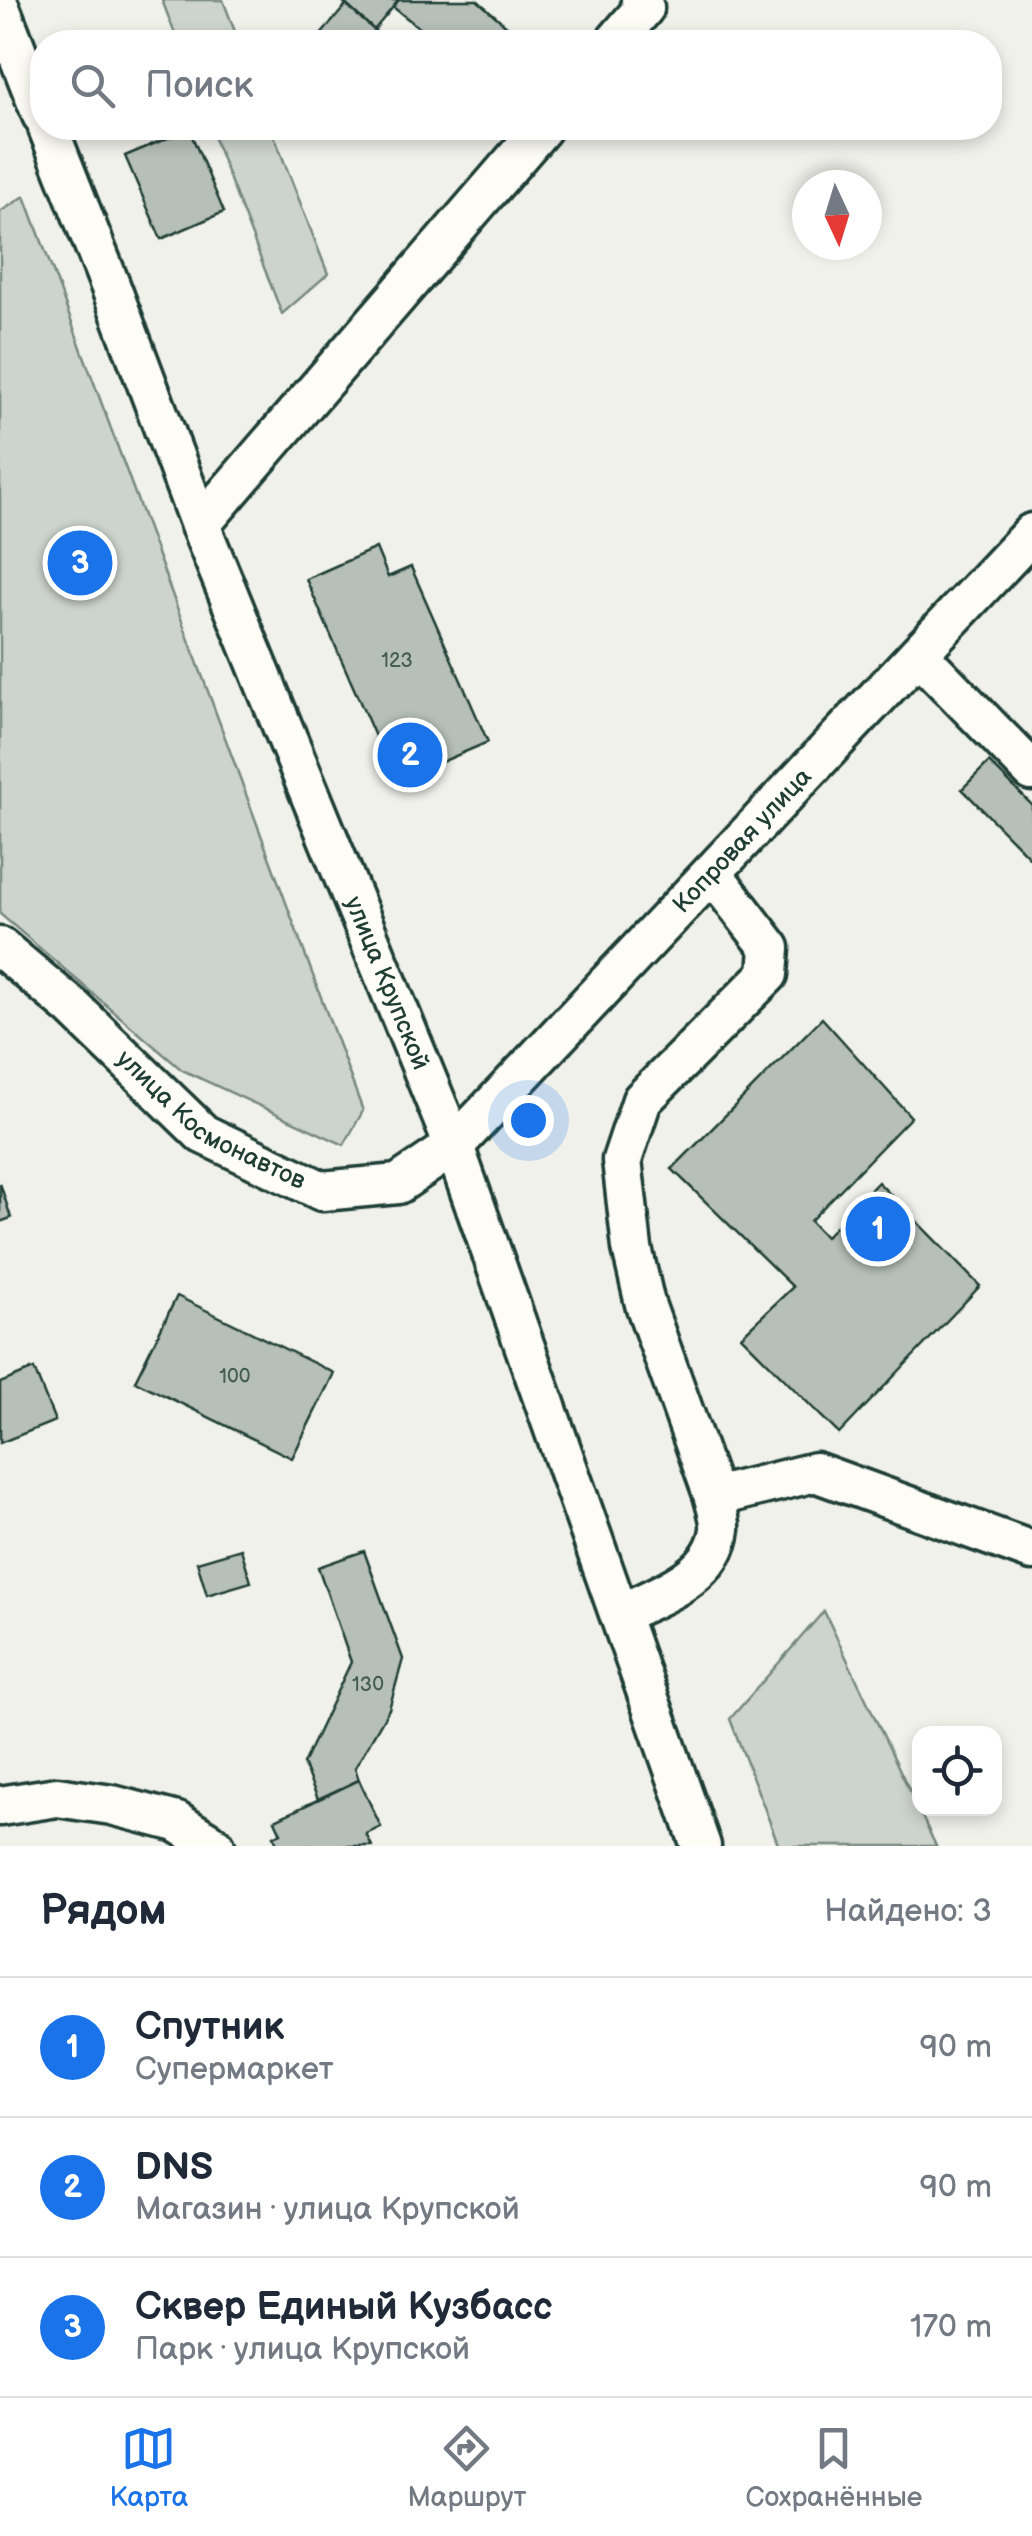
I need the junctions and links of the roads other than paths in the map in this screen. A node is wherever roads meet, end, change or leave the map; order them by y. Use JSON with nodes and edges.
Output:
{"nodes":[{"id":1,"x":641,"y":0,"type":"edge"},
{"id":2,"x":0,"y":8,"type":"edge"},
{"id":3,"x":625,"y":30,"type":"edge"},
{"id":4,"x":30,"y":84,"type":"edge"},
{"id":5,"x":53,"y":140,"type":"edge"},
{"id":6,"x":532,"y":140,"type":"edge"},
{"id":7,"x":200,"y":525,"type":"junction"},
{"id":8,"x":1032,"y":534,"type":"edge"},
{"id":9,"x":918,"y":654,"type":"junction"},
{"id":10,"x":1032,"y":772,"type":"edge"},
{"id":11,"x":712,"y":873,"type":"junction"},
{"id":12,"x":0,"y":947,"type":"edge"},
{"id":13,"x":454,"y":1146,"type":"junction"},
{"id":14,"x":714,"y":1497,"type":"junction"},
{"id":15,"x":1032,"y":1551,"type":"edge"},
{"id":16,"x":620,"y":1614,"type":"junction"},
{"id":17,"x":0,"y":1806,"type":"edge"},
{"id":18,"x":215,"y":1846,"type":"edge"},
{"id":19,"x":702,"y":1846,"type":"edge"}],
"edges":[{"from":1,"to":3,"type":"street"},
{"from":2,"to":4,"type":"street"},
{"from":5,"to":7,"type":"street","name":"улица Крупской"},
{"from":6,"to":7,"type":"street"},
{"from":7,"to":13,"type":"street","name":"улица Крупской"},
{"from":8,"to":9,"type":"street","name":"Копровая улица"},
{"from":9,"to":10,"type":"street"},
{"from":9,"to":11,"type":"street","name":"Копровая улица"},
{"from":11,"to":13,"type":"street","name":"Копровая улица"},
{"from":11,"to":14,"type":"street"},
{"from":12,"to":13,"type":"street","name":"улица Космонавтов"},
{"from":13,"to":16,"type":"street","name":"улица Крупской"},
{"from":14,"to":15,"type":"street"},
{"from":14,"to":16,"type":"street"},
{"from":16,"to":19,"type":"street","name":"улица Крупской"},
{"from":17,"to":18,"type":"street"}]}
